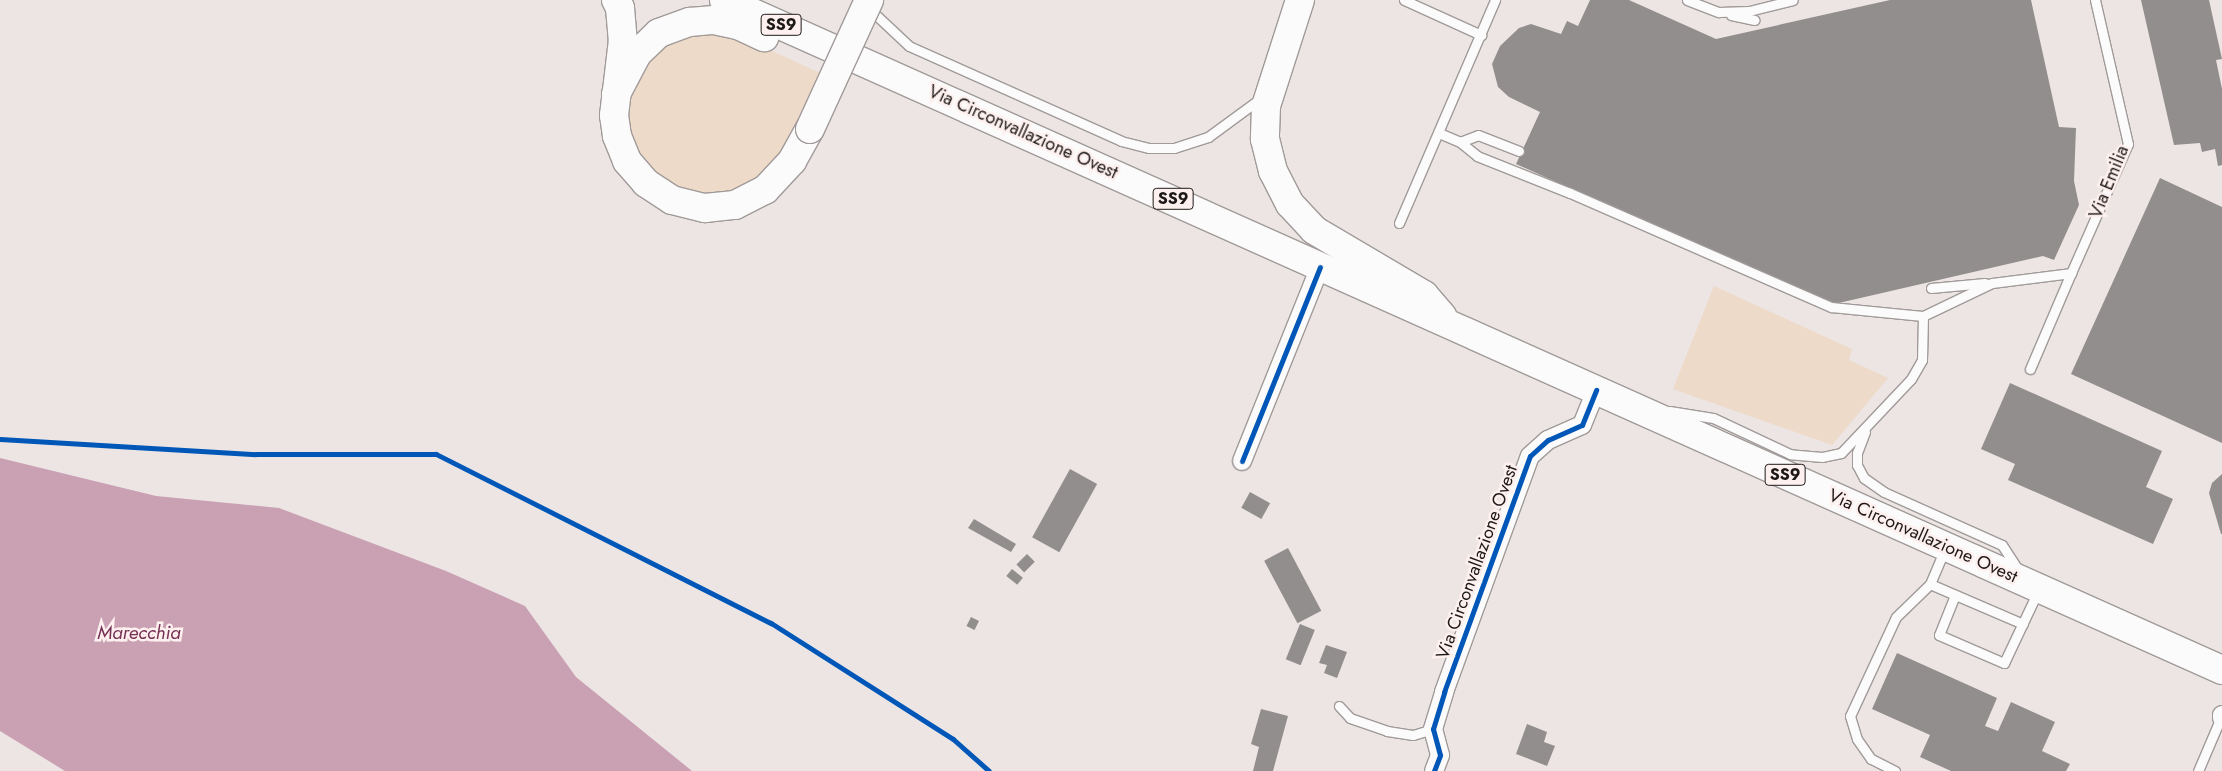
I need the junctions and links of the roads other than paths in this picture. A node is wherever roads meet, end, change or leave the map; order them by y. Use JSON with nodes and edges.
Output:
{"nodes":[{"id":1,"x":616,"y":0,"type":"edge"},
{"id":2,"x":724,"y":0,"type":"edge"},
{"id":3,"x":1300,"y":0,"type":"edge"},
{"id":4,"x":1404,"y":0,"type":"edge"},
{"id":5,"x":1496,"y":0,"type":"edge"},
{"id":6,"x":1687,"y":0,"type":"edge"},
{"id":7,"x":1792,"y":0,"type":"edge"},
{"id":8,"x":2095,"y":0,"type":"edge"},
{"id":9,"x":872,"y":7,"type":"edge"},
{"id":10,"x":1719,"y":12,"type":"junction"},
{"id":11,"x":1754,"y":20,"type":"dead end"},
{"id":12,"x":1481,"y":35,"type":"junction"},
{"id":13,"x":1270,"y":91,"type":"junction"},
{"id":14,"x":616,"y":94,"type":"junction"},
{"id":15,"x":1026,"y":133,"type":"junction"},
{"id":16,"x":1439,"y":133,"type":"junction"},
{"id":17,"x":1460,"y":142,"type":"junction"},
{"id":18,"x":1519,"y":151,"type":"dead end"},
{"id":19,"x":1399,"y":223,"type":"dead end"},
{"id":20,"x":1320,"y":267,"type":"junction"},
{"id":21,"x":2071,"y":273,"type":"junction"},
{"id":22,"x":1992,"y":283,"type":"junction"},
{"id":23,"x":1931,"y":288,"type":"dead end"},
{"id":24,"x":1923,"y":316,"type":"junction"},
{"id":25,"x":1453,"y":328,"type":"junction"},
{"id":26,"x":2030,"y":369,"type":"dead end"},
{"id":27,"x":1596,"y":390,"type":"junction"},
{"id":28,"x":1625,"y":403,"type":"junction"},
{"id":29,"x":1866,"y":429,"type":"junction"},
{"id":30,"x":1242,"y":461,"type":"dead end"},
{"id":31,"x":1946,"y":546,"type":"junction"},
{"id":32,"x":1930,"y":584,"type":"junction"},
{"id":33,"x":2032,"y":585,"type":"junction"},
{"id":34,"x":1955,"y":595,"type":"junction"},
{"id":35,"x":2023,"y":624,"type":"junction"},
{"id":36,"x":2222,"y":670,"type":"edge"},
{"id":37,"x":1339,"y":706,"type":"dead end"},
{"id":38,"x":2222,"y":716,"type":"edge"},
{"id":39,"x":1433,"y":729,"type":"junction"},
{"id":40,"x":1434,"y":771,"type":"edge"},
{"id":41,"x":1895,"y":771,"type":"edge"},
{"id":42,"x":2198,"y":771,"type":"edge"}],
"edges":[{"from":1,"to":14,"type":"main road"},
{"from":2,"to":15,"type":"main road","name":"Via Circonvallazione Ovest","number":"SS9"},
{"from":3,"to":13,"type":"main road"},
{"from":4,"to":12,"type":"lane"},
{"from":5,"to":12,"type":"lane"},
{"from":6,"to":10,"type":"lane"},
{"from":7,"to":10,"type":"lane"},
{"from":8,"to":21,"type":"lane","name":"Via Emilia"},
{"from":9,"to":13,"type":"lane"},
{"from":9,"to":14,"type":"main road","bridge":true},
{"from":10,"to":11,"type":"lane"},
{"from":12,"to":16,"type":"lane"},
{"from":13,"to":25,"type":"main road"},
{"from":14,"to":15,"type":"main road"},
{"from":15,"to":20,"type":"main road","name":"Via Circonvallazione Ovest","number":"SS9"},
{"from":16,"to":17,"type":"lane"},
{"from":16,"to":19,"type":"lane"},
{"from":17,"to":18,"type":"lane"},
{"from":17,"to":24,"type":"lane"},
{"from":20,"to":25,"type":"main road","name":"Via Circonvallazione Ovest","number":"SS9"},
{"from":20,"to":30,"type":"street"},
{"from":21,"to":22,"type":"lane"},
{"from":21,"to":26,"type":"lane","name":"Via Emilia"},
{"from":22,"to":23,"type":"lane"},
{"from":22,"to":24,"type":"lane"},
{"from":24,"to":29,"type":"lane"},
{"from":25,"to":27,"type":"main road","name":"Via Circonvallazione Ovest","number":"SS9"},
{"from":27,"to":28,"type":"main road","name":"Via Circonvallazione Ovest","number":"SS9"},
{"from":27,"to":39,"type":"street","name":"Via Circonvallazione Ovest"},
{"from":28,"to":29,"type":"lane"},
{"from":28,"to":31,"type":"main road","name":"Via Circonvallazione Ovest","number":"SS9"},
{"from":29,"to":33,"type":"lane"},
{"from":31,"to":32,"type":"lane"},
{"from":31,"to":33,"type":"main road","name":"Via Circonvallazione Ovest","number":"SS9"},
{"from":32,"to":34,"type":"lane"},
{"from":32,"to":41,"type":"lane"},
{"from":33,"to":35,"type":"lane"},
{"from":33,"to":36,"type":"main road","name":"Via Circonvallazione Ovest","number":"SS9"},
{"from":34,"to":35,"type":"lane"},
{"from":34,"to":35,"type":"lane"},
{"from":37,"to":39,"type":"lane"},
{"from":38,"to":42,"type":"lane"},
{"from":39,"to":40,"type":"street"}]}
